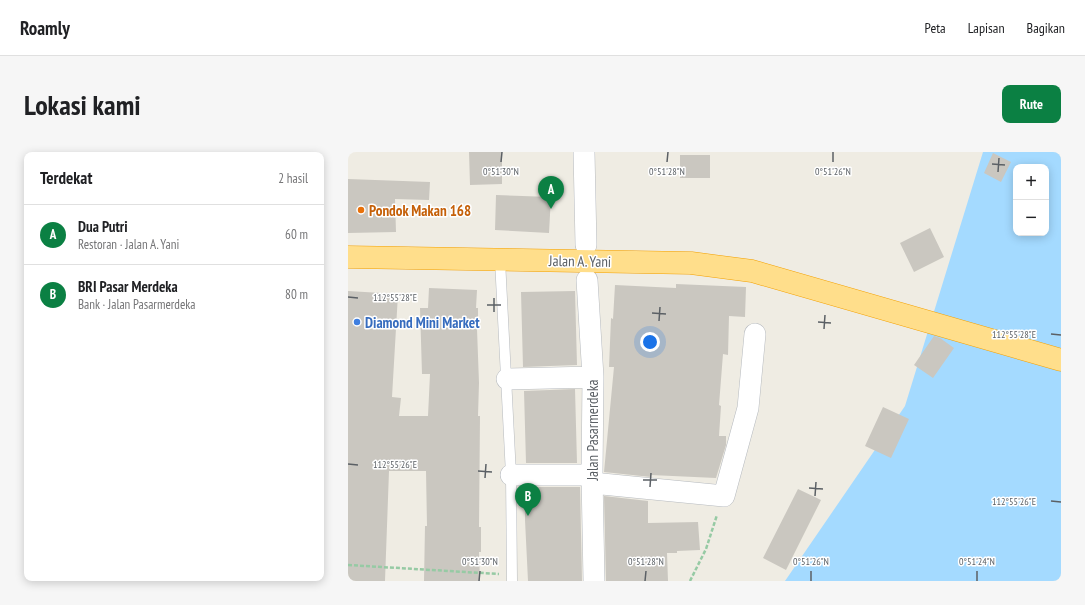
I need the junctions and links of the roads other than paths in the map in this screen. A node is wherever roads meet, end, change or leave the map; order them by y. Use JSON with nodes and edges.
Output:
{"nodes":[{"id":1,"x":584,"y":152,"type":"edge"},
{"id":2,"x":586,"y":245,"type":"dead end"},
{"id":3,"x":348,"y":256,"type":"edge"},
{"id":4,"x":500,"y":260,"type":"junction"},
{"id":5,"x":587,"y":280,"type":"dead end"},
{"id":6,"x":755,"y":334,"type":"dead end"},
{"id":7,"x":1061,"y":360,"type":"edge"},
{"id":8,"x":592,"y":377,"type":"junction"},
{"id":9,"x":507,"y":379,"type":"junction"},
{"id":10,"x":511,"y":475,"type":"junction"},
{"id":11,"x":592,"y":479,"type":"junction"},
{"id":12,"x":512,"y":578,"type":"edge"},
{"id":13,"x":594,"y":581,"type":"edge"}],
"edges":[{"from":1,"to":2,"type":"street"},
{"from":3,"to":4,"type":"highway","name":"Jalan A. Yani"},
{"from":4,"to":7,"type":"highway","name":"Jalan A. Yani"},
{"from":4,"to":9,"type":"lane"},
{"from":5,"to":8,"type":"street","name":"Jalan Pasarmerdeka"},
{"from":6,"to":11,"type":"street"},
{"from":8,"to":9,"type":"street"},
{"from":8,"to":11,"type":"street","name":"Jalan Pasarmerdeka"},
{"from":9,"to":10,"type":"lane"},
{"from":10,"to":11,"type":"street"},
{"from":10,"to":12,"type":"lane"},
{"from":11,"to":13,"type":"street","name":"Jalan Pasarmerdeka"}]}
